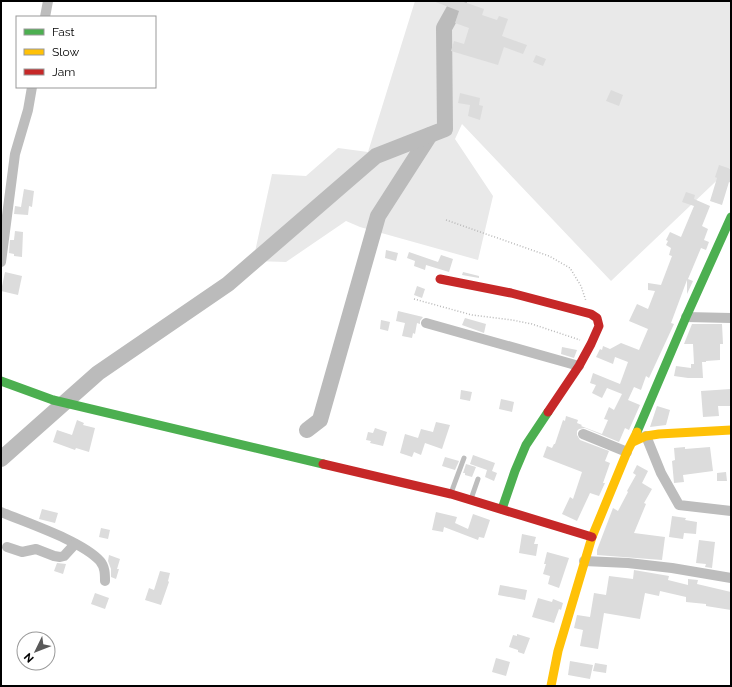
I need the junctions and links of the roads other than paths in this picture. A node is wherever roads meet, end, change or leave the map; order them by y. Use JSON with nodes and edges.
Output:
{"nodes":[{"id":1,"x":48,"y":1,"type":"edge"},
{"id":2,"x":45,"y":16,"type":"edge"},
{"id":3,"x":32,"y":88,"type":"edge"},
{"id":4,"x":731,"y":217,"type":"edge"},
{"id":5,"x":1,"y":262,"type":"edge"},
{"id":6,"x":440,"y":279,"type":"dead end"},
{"id":7,"x":686,"y":317,"type":"junction"},
{"id":8,"x":731,"y":318,"type":"edge"},
{"id":9,"x":426,"y":323,"type":"dead end"},
{"id":10,"x":579,"y":366,"type":"junction"},
{"id":11,"x":1,"y":381,"type":"edge"},
{"id":12,"x":731,"y":430,"type":"edge"},
{"id":13,"x":583,"y":434,"type":"dead end"},
{"id":14,"x":646,"y":436,"type":"junction"},
{"id":15,"x":633,"y":442,"type":"junction"},
{"id":16,"x":627,"y":452,"type":"junction"},
{"id":17,"x":464,"y":458,"type":"dead end"},
{"id":18,"x":478,"y":479,"type":"dead end"},
{"id":19,"x":451,"y":494,"type":"junction"},
{"id":20,"x":471,"y":500,"type":"junction"},
{"id":21,"x":502,"y":509,"type":"junction"},
{"id":22,"x":731,"y":511,"type":"edge"},
{"id":23,"x":1,"y":512,"type":"edge"},
{"id":24,"x":592,"y":537,"type":"junction"},
{"id":25,"x":75,"y":544,"type":"junction"},
{"id":26,"x":7,"y":547,"type":"dead end"},
{"id":27,"x":584,"y":561,"type":"junction"},
{"id":28,"x":731,"y":578,"type":"edge"},
{"id":29,"x":105,"y":581,"type":"dead end"},
{"id":30,"x":551,"y":686,"type":"edge"}],
"edges":[{"from":1,"to":2,"type":"street"},
{"from":3,"to":5,"type":"street"},
{"from":4,"to":7,"type":"street"},
{"from":6,"to":10,"type":"street"},
{"from":7,"to":8,"type":"street"},
{"from":7,"to":15,"type":"street"},
{"from":9,"to":10,"type":"street"},
{"from":10,"to":21,"type":"street"},
{"from":11,"to":19,"type":"street"},
{"from":12,"to":14,"type":"street"},
{"from":13,"to":16,"type":"street"},
{"from":14,"to":15,"type":"street"},
{"from":14,"to":22,"type":"street"},
{"from":15,"to":16,"type":"street"},
{"from":16,"to":24,"type":"street"},
{"from":17,"to":19,"type":"lane"},
{"from":18,"to":20,"type":"lane"},
{"from":19,"to":20,"type":"street"},
{"from":20,"to":21,"type":"street"},
{"from":21,"to":24,"type":"street"},
{"from":23,"to":25,"type":"street"},
{"from":24,"to":27,"type":"street"},
{"from":25,"to":26,"type":"street"},
{"from":25,"to":29,"type":"street"},
{"from":27,"to":28,"type":"street"},
{"from":27,"to":30,"type":"street"}]}
